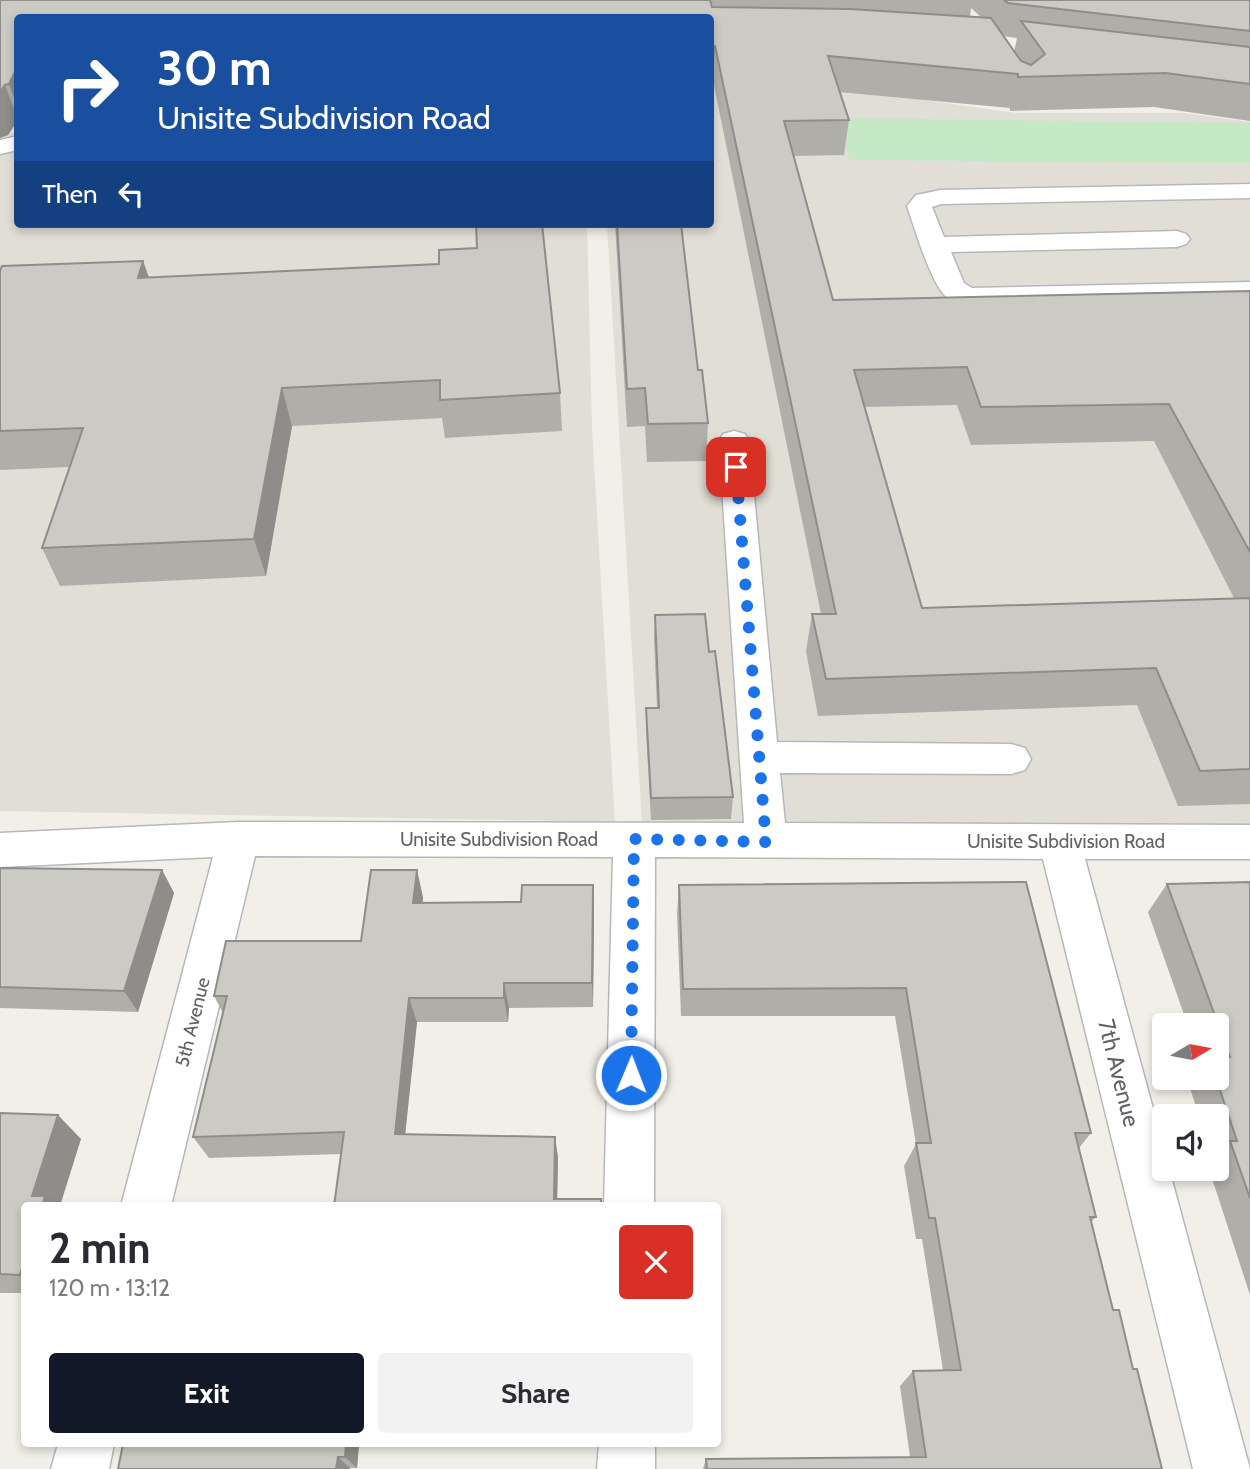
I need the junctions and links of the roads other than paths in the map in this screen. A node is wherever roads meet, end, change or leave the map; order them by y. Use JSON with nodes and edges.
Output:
{"nodes":[{"id":1,"x":1150,"y":192,"type":"junction"},
{"id":2,"x":1249,"y":194,"type":"edge"},
{"id":3,"x":935,"y":245,"type":"junction"},
{"id":4,"x":1192,"y":265,"type":"junction"},
{"id":5,"x":1250,"y":290,"type":"edge"},
{"id":6,"x":734,"y":441,"type":"dead end"},
{"id":7,"x":759,"y":757,"type":"junction"},
{"id":8,"x":1011,"y":759,"type":"dead end"},
{"id":9,"x":238,"y":839,"type":"junction"},
{"id":10,"x":634,"y":839,"type":"junction"},
{"id":11,"x":1059,"y":839,"type":"junction"},
{"id":12,"x":766,"y":842,"type":"junction"},
{"id":13,"x":1250,"y":842,"type":"edge"},
{"id":14,"x":0,"y":850,"type":"edge"},
{"id":15,"x":147,"y":1202,"type":"edge"},
{"id":16,"x":629,"y":1202,"type":"edge"},
{"id":17,"x":85,"y":1447,"type":"edge"},
{"id":18,"x":626,"y":1447,"type":"edge"},
{"id":19,"x":80,"y":1469,"type":"edge"},
{"id":20,"x":626,"y":1469,"type":"edge"},
{"id":21,"x":1222,"y":1469,"type":"edge"}],
"edges":[{"from":1,"to":2,"type":"street"},
{"from":1,"to":3,"type":"street"},
{"from":1,"to":4,"type":"street"},
{"from":3,"to":4,"type":"street"},
{"from":3,"to":4,"type":"street"},
{"from":4,"to":5,"type":"street"},
{"from":6,"to":7,"type":"street"},
{"from":7,"to":8,"type":"street"},
{"from":7,"to":12,"type":"street"},
{"from":9,"to":10,"type":"street","name":"Unisite Subdivision Road"},
{"from":9,"to":14,"type":"street","name":"Unisite Subdivision Road"},
{"from":9,"to":15,"type":"street","name":"5th Avenue"},
{"from":10,"to":12,"type":"street","name":"Unisite Subdivision Road"},
{"from":10,"to":16,"type":"street"},
{"from":11,"to":12,"type":"street","name":"Unisite Subdivision Road"},
{"from":11,"to":13,"type":"street","name":"Unisite Subdivision Road"},
{"from":11,"to":21,"type":"street","name":"7th Avenue"},
{"from":17,"to":19,"type":"street"},
{"from":18,"to":20,"type":"street"}]}
